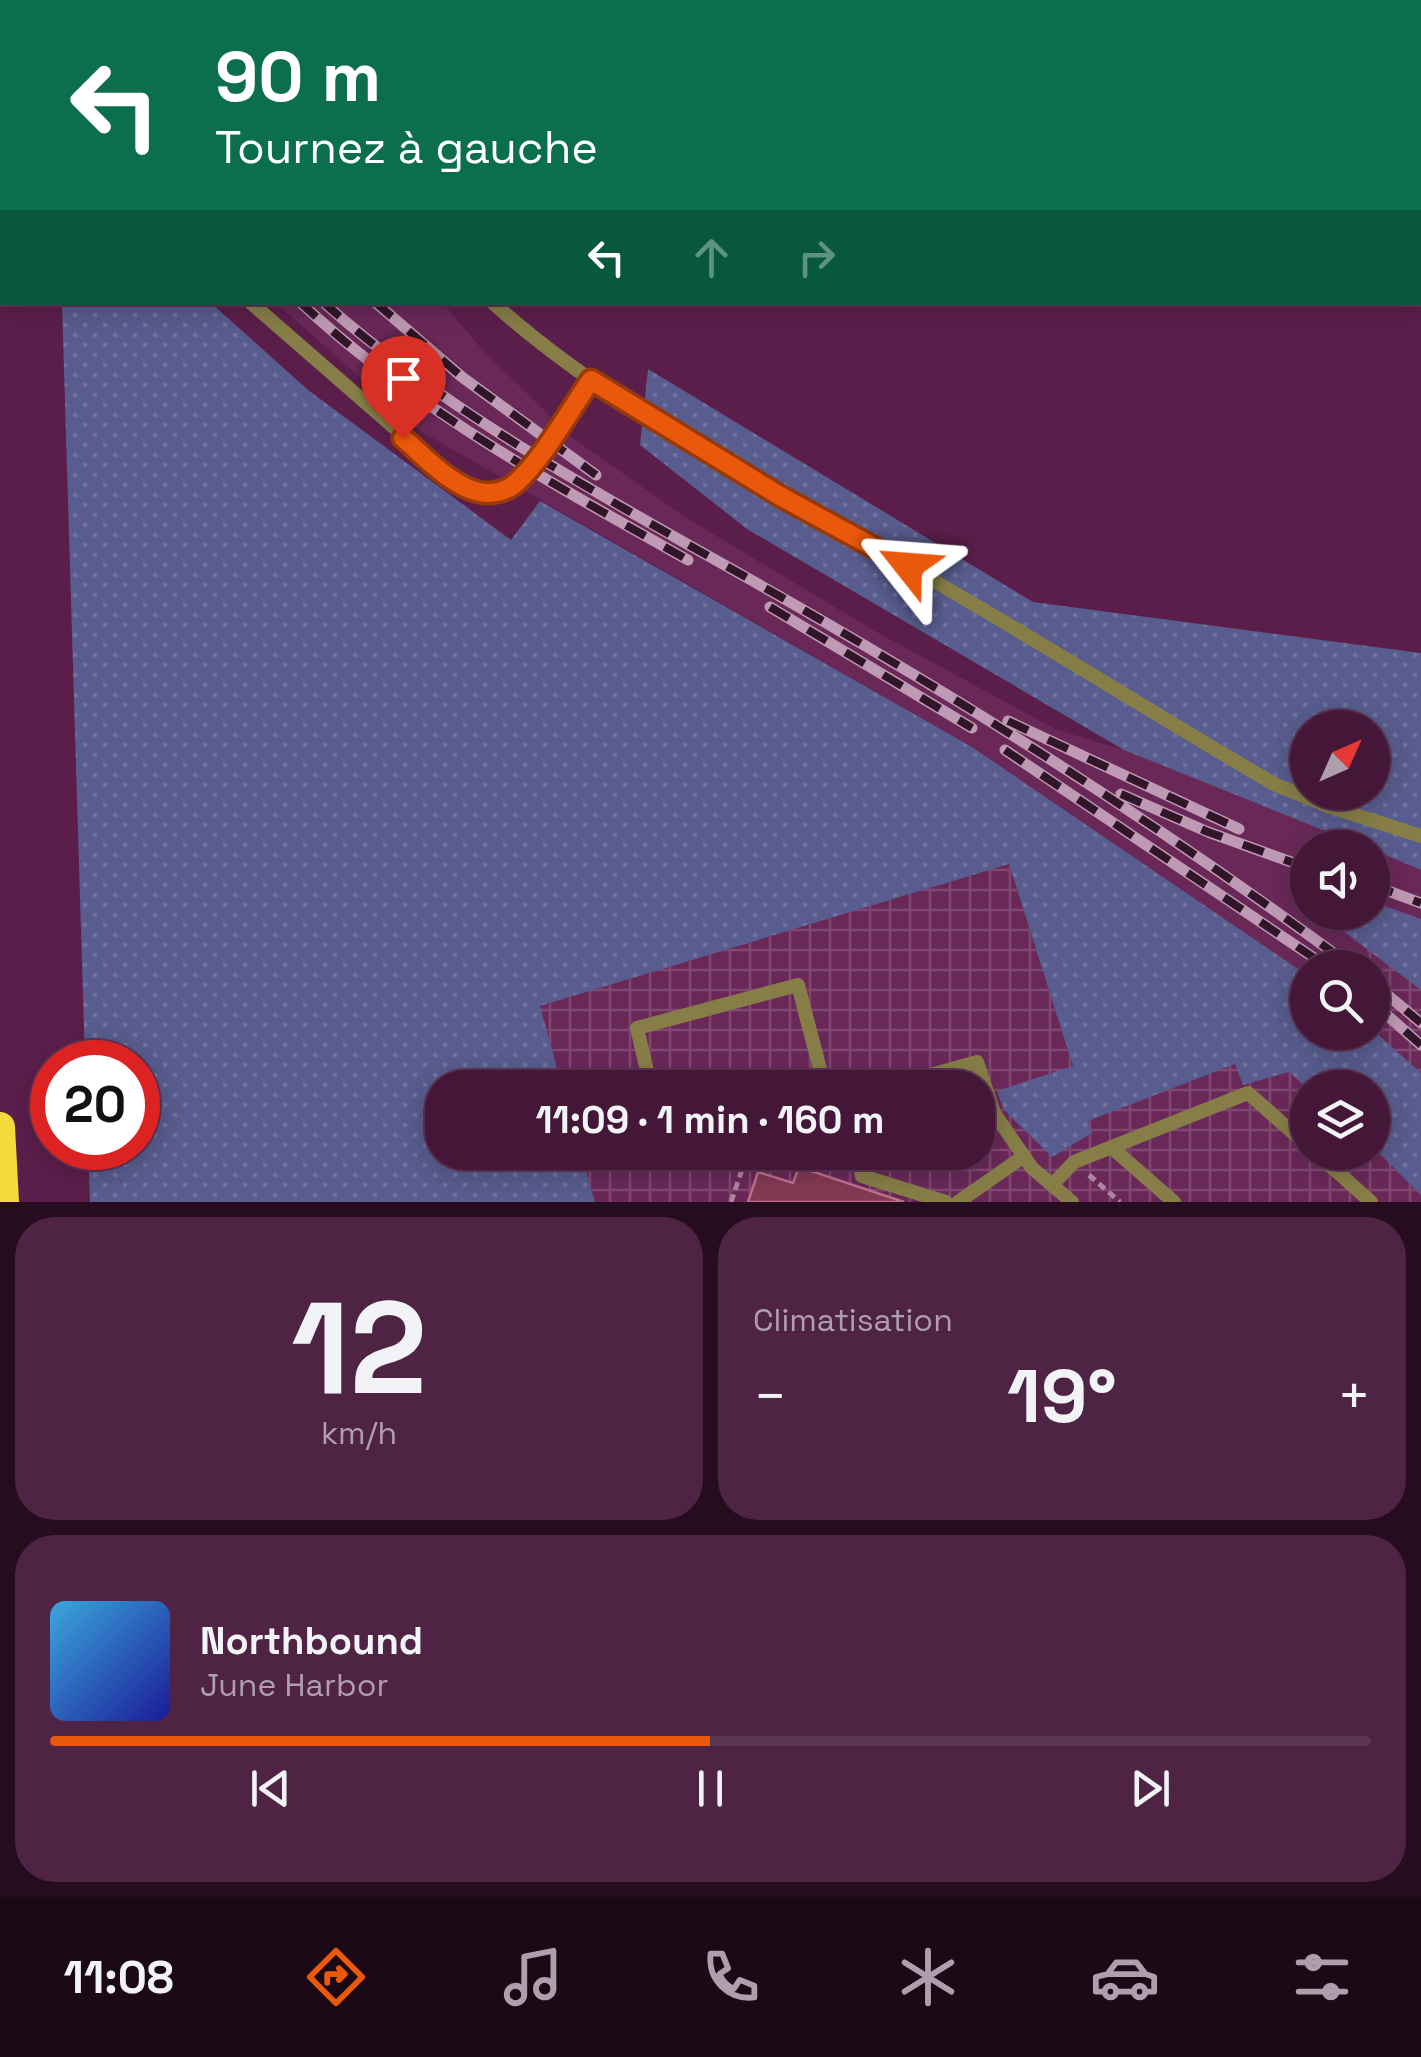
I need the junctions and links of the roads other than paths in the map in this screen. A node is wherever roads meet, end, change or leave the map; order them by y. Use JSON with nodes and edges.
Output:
{"nodes":[{"id":1,"x":253,"y":305,"type":"edge"},
{"id":2,"x":496,"y":305,"type":"edge"},
{"id":3,"x":591,"y":380,"type":"junction"},
{"id":4,"x":1421,"y":836,"type":"edge"},
{"id":5,"x":647,"y":1070,"type":"edge"},
{"id":6,"x":820,"y":1070,"type":"edge"},
{"id":7,"x":948,"y":1070,"type":"edge"},
{"id":8,"x":979,"y":1070,"type":"edge"},
{"id":9,"x":995,"y":1115,"type":"edge"},
{"id":10,"x":0,"y":1126,"type":"edge"},
{"id":11,"x":1290,"y":1130,"type":"edge"},
{"id":12,"x":1111,"y":1147,"type":"junction"},
{"id":13,"x":1024,"y":1156,"type":"junction"},
{"id":14,"x":861,"y":1170,"type":"edge"},
{"id":15,"x":1335,"y":1170,"type":"edge"},
{"id":16,"x":1052,"y":1185,"type":"junction"},
{"id":17,"x":4,"y":1202,"type":"edge"},
{"id":18,"x":946,"y":1202,"type":"edge"},
{"id":19,"x":958,"y":1202,"type":"edge"},
{"id":20,"x":1072,"y":1202,"type":"edge"},
{"id":21,"x":1174,"y":1202,"type":"edge"},
{"id":22,"x":1371,"y":1202,"type":"edge"}],
"edges":[{"from":1,"to":3,"type":"lane"},
{"from":2,"to":3,"type":"lane"},
{"from":3,"to":4,"type":"lane"},
{"from":5,"to":6,"type":"lane"},
{"from":7,"to":8,"type":"lane"},
{"from":9,"to":13,"type":"lane"},
{"from":10,"to":17,"type":"highway"},
{"from":11,"to":12,"type":"lane"},
{"from":12,"to":16,"type":"lane"},
{"from":12,"to":21,"type":"lane"},
{"from":13,"to":16,"type":"lane"},
{"from":13,"to":19,"type":"lane"},
{"from":14,"to":18,"type":"lane"},
{"from":15,"to":22,"type":"lane"},
{"from":16,"to":20,"type":"lane"}]}
